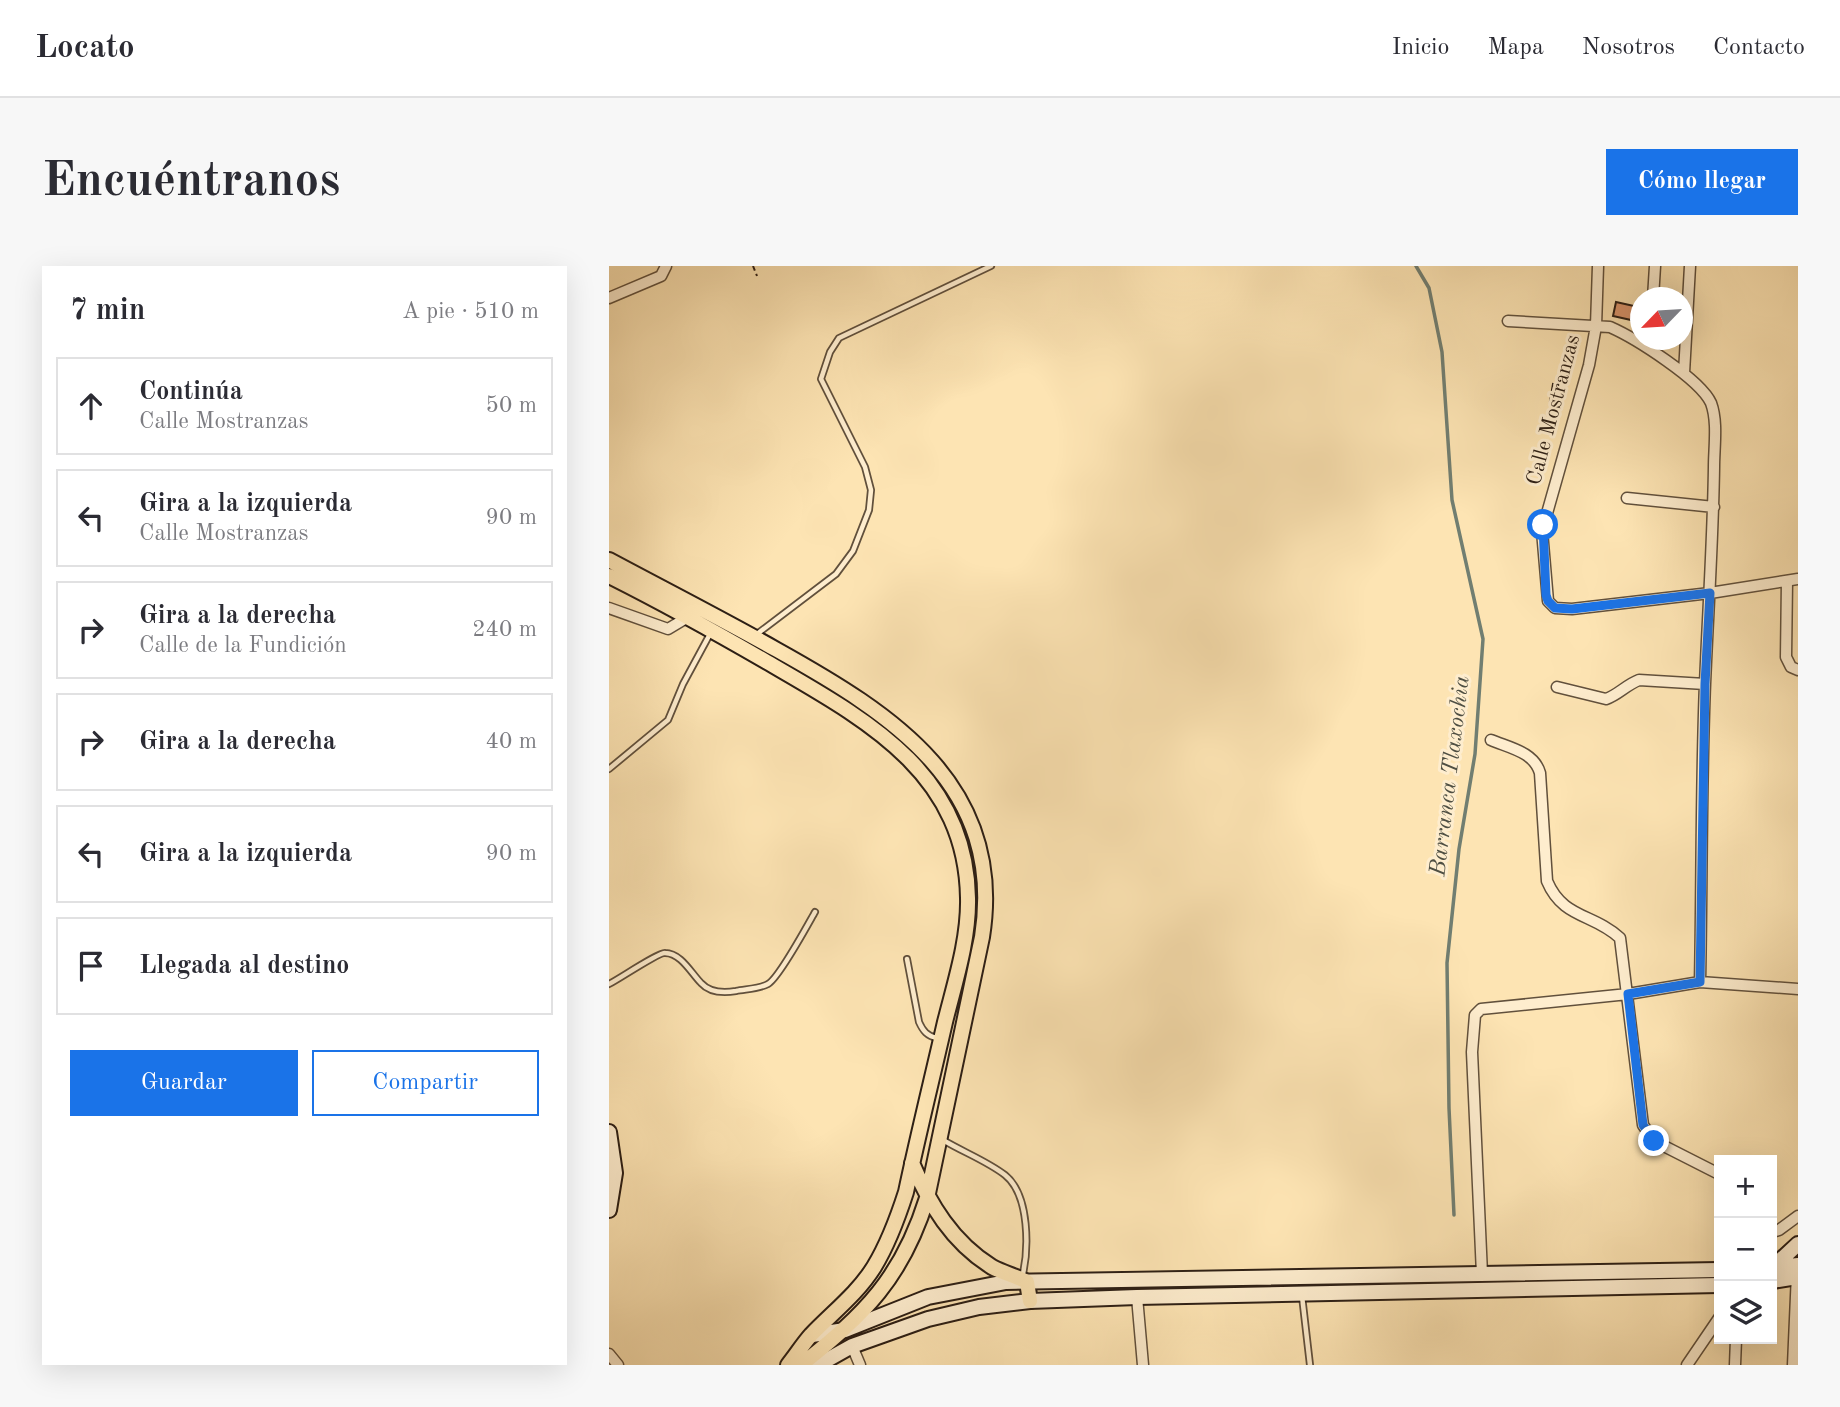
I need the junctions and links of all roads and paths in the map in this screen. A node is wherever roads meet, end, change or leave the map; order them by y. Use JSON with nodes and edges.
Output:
{"nodes":[{"id":1,"x":666,"y":266,"type":"edge"},
{"id":2,"x":753,"y":266,"type":"edge"},
{"id":3,"x":991,"y":266,"type":"edge"},
{"id":4,"x":1598,"y":266,"type":"edge"},
{"id":5,"x":1655,"y":266,"type":"edge"},
{"id":6,"x":1691,"y":266,"type":"edge"},
{"id":7,"x":757,"y":276,"type":"dead end"},
{"id":8,"x":1654,"y":287,"type":"edge"},
{"id":9,"x":609,"y":298,"type":"edge"},
{"id":10,"x":1508,"y":321,"type":"dead end"},
{"id":11,"x":1595,"y":326,"type":"junction"},
{"id":12,"x":1630,"y":336,"type":"edge"},
{"id":13,"x":1655,"y":350,"type":"edge"},
{"id":14,"x":1684,"y":373,"type":"junction"},
{"id":15,"x":1627,"y":498,"type":"dead end"},
{"id":16,"x":1714,"y":507,"type":"junction"},
{"id":17,"x":609,"y":560,"type":"edge"},
{"id":18,"x":609,"y":576,"type":"edge"},
{"id":19,"x":1798,"y":579,"type":"edge"},
{"id":20,"x":1787,"y":581,"type":"junction"},
{"id":21,"x":1710,"y":593,"type":"junction"},
{"id":22,"x":609,"y":608,"type":"edge"},
{"id":23,"x":688,"y":617,"type":"junction"},
{"id":24,"x":712,"y":631,"type":"junction"},
{"id":25,"x":753,"y":637,"type":"junction"},
{"id":26,"x":1798,"y":670,"type":"edge"},
{"id":27,"x":1705,"y":684,"type":"junction"},
{"id":28,"x":1557,"y":687,"type":"dead end"},
{"id":29,"x":1492,"y":740,"type":"dead end"},
{"id":30,"x":609,"y":769,"type":"edge"},
{"id":31,"x":815,"y":912,"type":"dead end"},
{"id":32,"x":907,"y":959,"type":"dead end"},
{"id":33,"x":1700,"y":982,"type":"junction"},
{"id":34,"x":609,"y":984,"type":"edge"},
{"id":35,"x":1798,"y":989,"type":"edge"},
{"id":36,"x":1628,"y":994,"type":"junction"},
{"id":37,"x":941,"y":1039,"type":"junction"},
{"id":38,"x":609,"y":1132,"type":"edge"},
{"id":39,"x":940,"y":1139,"type":"junction"},
{"id":40,"x":912,"y":1163,"type":"junction"},
{"id":41,"x":1714,"y":1171,"type":"edge"},
{"id":42,"x":927,"y":1198,"type":"junction"},
{"id":43,"x":609,"y":1210,"type":"edge"},
{"id":44,"x":1798,"y":1216,"type":"edge"},
{"id":45,"x":1777,"y":1231,"type":"edge"},
{"id":46,"x":1798,"y":1244,"type":"edge"},
{"id":47,"x":1777,"y":1263,"type":"edge"},
{"id":48,"x":1777,"y":1269,"type":"edge"},
{"id":49,"x":1714,"y":1270,"type":"edge"},
{"id":50,"x":1798,"y":1271,"type":"edge"},
{"id":51,"x":1454,"y":1274,"type":"junction"},
{"id":52,"x":1482,"y":1274,"type":"junction"},
{"id":53,"x":1777,"y":1279,"type":"edge"},
{"id":54,"x":1025,"y":1280,"type":"junction"},
{"id":55,"x":1714,"y":1285,"type":"edge"},
{"id":56,"x":1454,"y":1290,"type":"junction"},
{"id":57,"x":1301,"y":1293,"type":"junction"},
{"id":58,"x":1137,"y":1297,"type":"junction"},
{"id":59,"x":1030,"y":1301,"type":"junction"},
{"id":60,"x":1714,"y":1325,"type":"edge"},
{"id":61,"x":845,"y":1330,"type":"junction"},
{"id":62,"x":812,"y":1335,"type":"junction"},
{"id":63,"x":1735,"y":1344,"type":"edge"},
{"id":64,"x":852,"y":1346,"type":"junction"},
{"id":65,"x":609,"y":1353,"type":"edge"},
{"id":66,"x":618,"y":1365,"type":"edge"},
{"id":67,"x":788,"y":1365,"type":"edge"},
{"id":68,"x":801,"y":1365,"type":"edge"},
{"id":69,"x":818,"y":1365,"type":"edge"},
{"id":70,"x":860,"y":1365,"type":"edge"},
{"id":71,"x":1143,"y":1365,"type":"edge"},
{"id":72,"x":1310,"y":1365,"type":"edge"},
{"id":73,"x":1687,"y":1365,"type":"edge"},
{"id":74,"x":1735,"y":1365,"type":"edge"},
{"id":75,"x":1793,"y":1365,"type":"edge"}],
"edges":[{"from":1,"to":9,"type":"street"},
{"from":2,"to":7,"type":"path"},
{"from":3,"to":25,"type":"lane"},
{"from":4,"to":11,"type":"street","name":"Calle Mostranzas"},
{"from":5,"to":8,"type":"street"},
{"from":6,"to":14,"type":"street"},
{"from":10,"to":11,"type":"street"},
{"from":11,"to":12,"type":"street"},
{"from":11,"to":21,"type":"street","name":"Calle Mostranzas"},
{"from":13,"to":14,"type":"street"},
{"from":14,"to":16,"type":"street"},
{"from":15,"to":16,"type":"street"},
{"from":16,"to":21,"type":"street"},
{"from":17,"to":25,"type":"main road"},
{"from":18,"to":23,"type":"main road"},
{"from":19,"to":20,"type":"street","name":"Calle Mostranzas"},
{"from":20,"to":21,"type":"street","name":"Calle Mostranzas"},
{"from":20,"to":26,"type":"street"},
{"from":21,"to":27,"type":"street"},
{"from":22,"to":23,"type":"street"},
{"from":23,"to":24,"type":"main road"},
{"from":24,"to":30,"type":"lane"},
{"from":24,"to":37,"type":"main road"},
{"from":25,"to":39,"type":"main road"},
{"from":27,"to":28,"type":"street"},
{"from":27,"to":33,"type":"street"},
{"from":29,"to":36,"type":"street"},
{"from":31,"to":34,"type":"lane"},
{"from":32,"to":37,"type":"lane"},
{"from":33,"to":35,"type":"street"},
{"from":33,"to":36,"type":"street"},
{"from":36,"to":41,"type":"street"},
{"from":36,"to":52,"type":"street"},
{"from":37,"to":40,"type":"main road"},
{"from":38,"to":43,"type":"main road"},
{"from":39,"to":42,"type":"main road"},
{"from":39,"to":54,"type":"lane"},
{"from":40,"to":42,"type":"main road"},
{"from":40,"to":62,"type":"main road"},
{"from":42,"to":54,"type":"main road"},
{"from":42,"to":61,"type":"main road"},
{"from":44,"to":45,"type":"street"},
{"from":46,"to":47,"type":"main road"},
{"from":48,"to":50,"type":"main road"},
{"from":49,"to":52,"type":"main road"},
{"from":50,"to":53,"type":"main road"},
{"from":50,"to":75,"type":"street"},
{"from":51,"to":52,"type":"main road"},
{"from":51,"to":54,"type":"main road"},
{"from":51,"to":56,"type":"main road"},
{"from":54,"to":59,"type":"main road"},
{"from":54,"to":61,"type":"main road"},
{"from":55,"to":56,"type":"main road"},
{"from":56,"to":57,"type":"main road"},
{"from":57,"to":58,"type":"main road"},
{"from":57,"to":72,"type":"lane"},
{"from":58,"to":59,"type":"main road"},
{"from":58,"to":71,"type":"street"},
{"from":59,"to":64,"type":"main road"},
{"from":60,"to":73,"type":"street"},
{"from":61,"to":62,"type":"main road"},
{"from":61,"to":68,"type":"main road"},
{"from":62,"to":67,"type":"main road"},
{"from":63,"to":74,"type":"street"},
{"from":64,"to":69,"type":"main road"},
{"from":64,"to":70,"type":"street"},
{"from":65,"to":66,"type":"street"}]}
